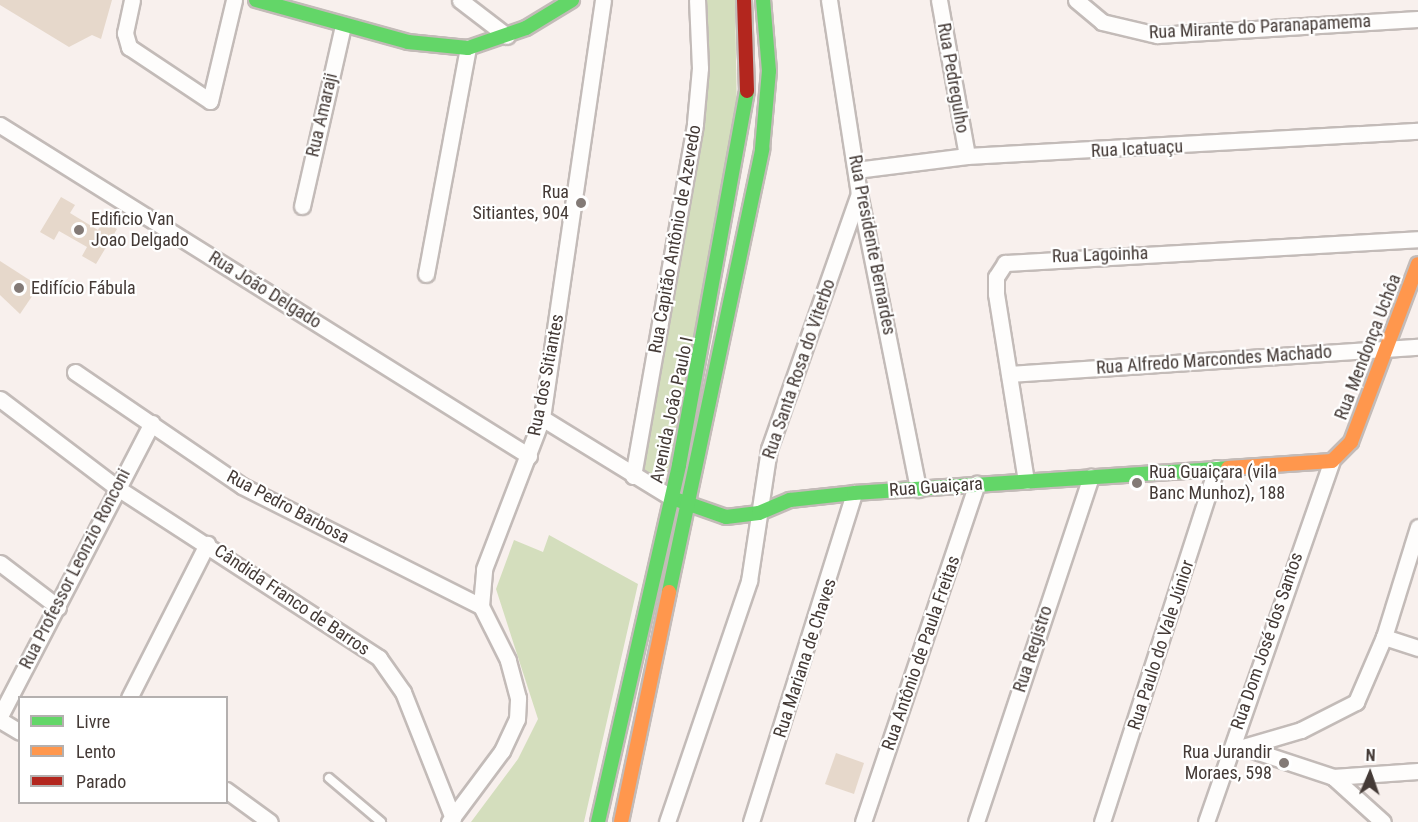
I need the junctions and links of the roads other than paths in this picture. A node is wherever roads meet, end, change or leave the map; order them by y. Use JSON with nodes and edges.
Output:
{"nodes":[{"id":1,"x":132,"y":0,"type":"edge"},
{"id":2,"x":234,"y":0,"type":"edge"},
{"id":3,"x":256,"y":0,"type":"edge"},
{"id":4,"x":460,"y":0,"type":"edge"},
{"id":5,"x":572,"y":0,"type":"edge"},
{"id":6,"x":603,"y":0,"type":"edge"},
{"id":7,"x":697,"y":0,"type":"edge"},
{"id":8,"x":744,"y":0,"type":"edge"},
{"id":9,"x":763,"y":0,"type":"edge"},
{"id":10,"x":829,"y":0,"type":"edge"},
{"id":11,"x":939,"y":0,"type":"edge"},
{"id":12,"x":1076,"y":0,"type":"edge"},
{"id":13,"x":1418,"y":20,"type":"edge"},
{"id":14,"x":343,"y":24,"type":"junction"},
{"id":15,"x":507,"y":36,"type":"junction"},
{"id":16,"x":468,"y":48,"type":"junction"},
{"id":17,"x":0,"y":125,"type":"edge"},
{"id":18,"x":1418,"y":131,"type":"edge"},
{"id":19,"x":967,"y":156,"type":"junction"},
{"id":20,"x":856,"y":170,"type":"junction"},
{"id":21,"x":859,"y":192,"type":"junction"},
{"id":22,"x":302,"y":206,"type":"dead end"},
{"id":23,"x":1418,"y":239,"type":"edge"},
{"id":24,"x":1418,"y":264,"type":"edge"},
{"id":25,"x":426,"y":274,"type":"dead end"},
{"id":26,"x":1418,"y":347,"type":"edge"},
{"id":27,"x":1385,"y":349,"type":"junction"},
{"id":28,"x":75,"y":372,"type":"dead end"},
{"id":29,"x":1009,"y":374,"type":"junction"},
{"id":30,"x":0,"y":399,"type":"edge"},
{"id":31,"x":542,"y":418,"type":"junction"},
{"id":32,"x":152,"y":423,"type":"junction"},
{"id":33,"x":529,"y":456,"type":"junction"},
{"id":34,"x":1332,"y":461,"type":"junction"},
{"id":35,"x":1216,"y":468,"type":"junction"},
{"id":36,"x":633,"y":476,"type":"junction"},
{"id":37,"x":1091,"y":477,"type":"junction"},
{"id":38,"x":1026,"y":481,"type":"junction"},
{"id":39,"x":977,"y":484,"type":"junction"},
{"id":40,"x":116,"y":487,"type":"junction"},
{"id":41,"x":918,"y":489,"type":"junction"},
{"id":42,"x":855,"y":493,"type":"junction"},
{"id":43,"x":672,"y":498,"type":"junction"},
{"id":44,"x":689,"y":507,"type":"junction"},
{"id":45,"x":759,"y":513,"type":"junction"},
{"id":46,"x":1418,"y":527,"type":"edge"},
{"id":47,"x":207,"y":544,"type":"junction"},
{"id":48,"x":0,"y":563,"type":"edge"},
{"id":49,"x":481,"y":606,"type":"junction"},
{"id":50,"x":58,"y":607,"type":"junction"},
{"id":51,"x":1384,"y":637,"type":"junction"},
{"id":52,"x":1418,"y":648,"type":"edge"},
{"id":53,"x":130,"y":696,"type":"edge"},
{"id":54,"x":0,"y":718,"type":"edge"},
{"id":55,"x":18,"y":731,"type":"edge"},
{"id":56,"x":1237,"y":746,"type":"junction"},
{"id":57,"x":1418,"y":771,"type":"edge"},
{"id":58,"x":1333,"y":777,"type":"junction"},
{"id":59,"x":329,"y":778,"type":"dead end"},
{"id":60,"x":228,"y":791,"type":"edge"},
{"id":61,"x":451,"y":820,"type":"edge"},
{"id":62,"x":270,"y":822,"type":"edge"},
{"id":63,"x":381,"y":822,"type":"edge"},
{"id":64,"x":598,"y":822,"type":"edge"},
{"id":65,"x":621,"y":822,"type":"edge"},
{"id":66,"x":667,"y":822,"type":"edge"},
{"id":67,"x":751,"y":822,"type":"edge"},
{"id":68,"x":863,"y":822,"type":"edge"},
{"id":69,"x":976,"y":822,"type":"edge"},
{"id":70,"x":1102,"y":822,"type":"edge"},
{"id":71,"x":1206,"y":822,"type":"edge"},
{"id":72,"x":1383,"y":822,"type":"edge"}],
"edges":[{"from":1,"to":2,"type":"street"},
{"from":3,"to":14,"type":"main road"},
{"from":4,"to":15,"type":"street"},
{"from":5,"to":15,"type":"main road"},
{"from":6,"to":31,"type":"street","name":"Rua dos Sitiantes"},
{"from":7,"to":36,"type":"street","name":"Rua Capitão Antônio de Azevedo"},
{"from":8,"to":43,"type":"main road","name":"Avenida João Paulo I"},
{"from":9,"to":44,"type":"main road","name":"Avenida João Paulo I"},
{"from":10,"to":20,"type":"street","name":"Rua Presidente Bernardes"},
{"from":11,"to":19,"type":"street","name":"Rua Pedregulho"},
{"from":12,"to":13,"type":"street","name":"Rua Mirante do Paranapamema"},
{"from":14,"to":16,"type":"main road"},
{"from":14,"to":22,"type":"street","name":"Rua Amaraji"},
{"from":15,"to":16,"type":"main road"},
{"from":16,"to":25,"type":"street"},
{"from":17,"to":33,"type":"street","name":"Rua João Delgado"},
{"from":18,"to":19,"type":"street","name":"Rua Icatuaçu"},
{"from":19,"to":20,"type":"street","name":"Rua Icatuaçu"},
{"from":20,"to":21,"type":"street","name":"Rua Presidente Bernardes"},
{"from":21,"to":41,"type":"street","name":"Rua Presidente Bernardes"},
{"from":21,"to":45,"type":"street","name":"Rua Santa Rosa do Viterbo"},
{"from":23,"to":29,"type":"street","name":"Rua Lagoinha"},
{"from":24,"to":27,"type":"main road","name":"Rua Mendonça Uchôa"},
{"from":26,"to":27,"type":"street","name":"Rua Alfredo Marcondes Machado"},
{"from":27,"to":29,"type":"street","name":"Rua Alfredo Marcondes Machado"},
{"from":27,"to":34,"type":"main road","name":"Rua Mendonça Uchôa"},
{"from":28,"to":32,"type":"street","name":"Rua Pedro Barbosa"},
{"from":29,"to":38,"type":"street","name":"Rua Lagoinha"},
{"from":30,"to":40,"type":"street","name":"Cândida Franco de Barros"},
{"from":31,"to":33,"type":"street","name":"Rua dos Sitiantes"},
{"from":31,"to":36,"type":"street","name":"Rua Guaiçara"},
{"from":32,"to":40,"type":"street","name":"Rua Professor Leonzio Ronconi"},
{"from":32,"to":49,"type":"street","name":"Rua Pedro Barbosa"},
{"from":33,"to":49,"type":"street","name":"Rua dos Sitiantes"},
{"from":34,"to":35,"type":"main road","name":"Rua Guaiçara"},
{"from":34,"to":56,"type":"street","name":"Rua Dom José dos Santos"},
{"from":35,"to":37,"type":"main road","name":"Rua Guaiçara"},
{"from":35,"to":70,"type":"street","name":"Rua Paulo do Vale Júnior"},
{"from":36,"to":43,"type":"street","name":"Rua Guaiçara"},
{"from":37,"to":38,"type":"main road","name":"Rua Guaiçara"},
{"from":37,"to":69,"type":"street","name":"Rua Registro"},
{"from":38,"to":39,"type":"main road","name":"Rua Guaiçara"},
{"from":39,"to":41,"type":"main road","name":"Rua Guaiçara"},
{"from":39,"to":68,"type":"street","name":"Rua Antônio de Paula Freitas"},
{"from":40,"to":47,"type":"street","name":"Cândida Franco de Barros"},
{"from":40,"to":50,"type":"street","name":"Rua Professor Leonzio Ronconi"},
{"from":41,"to":42,"type":"main road","name":"Rua Guaiçara"},
{"from":42,"to":45,"type":"main road","name":"Rua Guaiçara"},
{"from":42,"to":67,"type":"street","name":"Rua Mariana de Chaves"},
{"from":43,"to":44,"type":"main road","name":"Rua Guaiçara"},
{"from":43,"to":64,"type":"main road","name":"Avenida João Paulo I"},
{"from":44,"to":45,"type":"main road","name":"Rua Guaiçara"},
{"from":44,"to":65,"type":"main road","name":"Avenida João Paulo I"},
{"from":45,"to":66,"type":"street","name":"Rua Santa Rosa do Viterbo"},
{"from":46,"to":51,"type":"street"},
{"from":47,"to":53,"type":"street"},
{"from":47,"to":61,"type":"street","name":"Cândida Franco de Barros"},
{"from":48,"to":50,"type":"street"},
{"from":49,"to":61,"type":"street"},
{"from":50,"to":54,"type":"street","name":"Rua Professor Leonzio Ronconi"},
{"from":51,"to":52,"type":"street"},
{"from":51,"to":56,"type":"street"},
{"from":54,"to":55,"type":"street"},
{"from":56,"to":58,"type":"street"},
{"from":56,"to":71,"type":"street","name":"Rua Dom José dos Santos"},
{"from":57,"to":58,"type":"street"},
{"from":58,"to":72,"type":"street"},
{"from":59,"to":63,"type":"lane"},
{"from":60,"to":62,"type":"street"}]}
